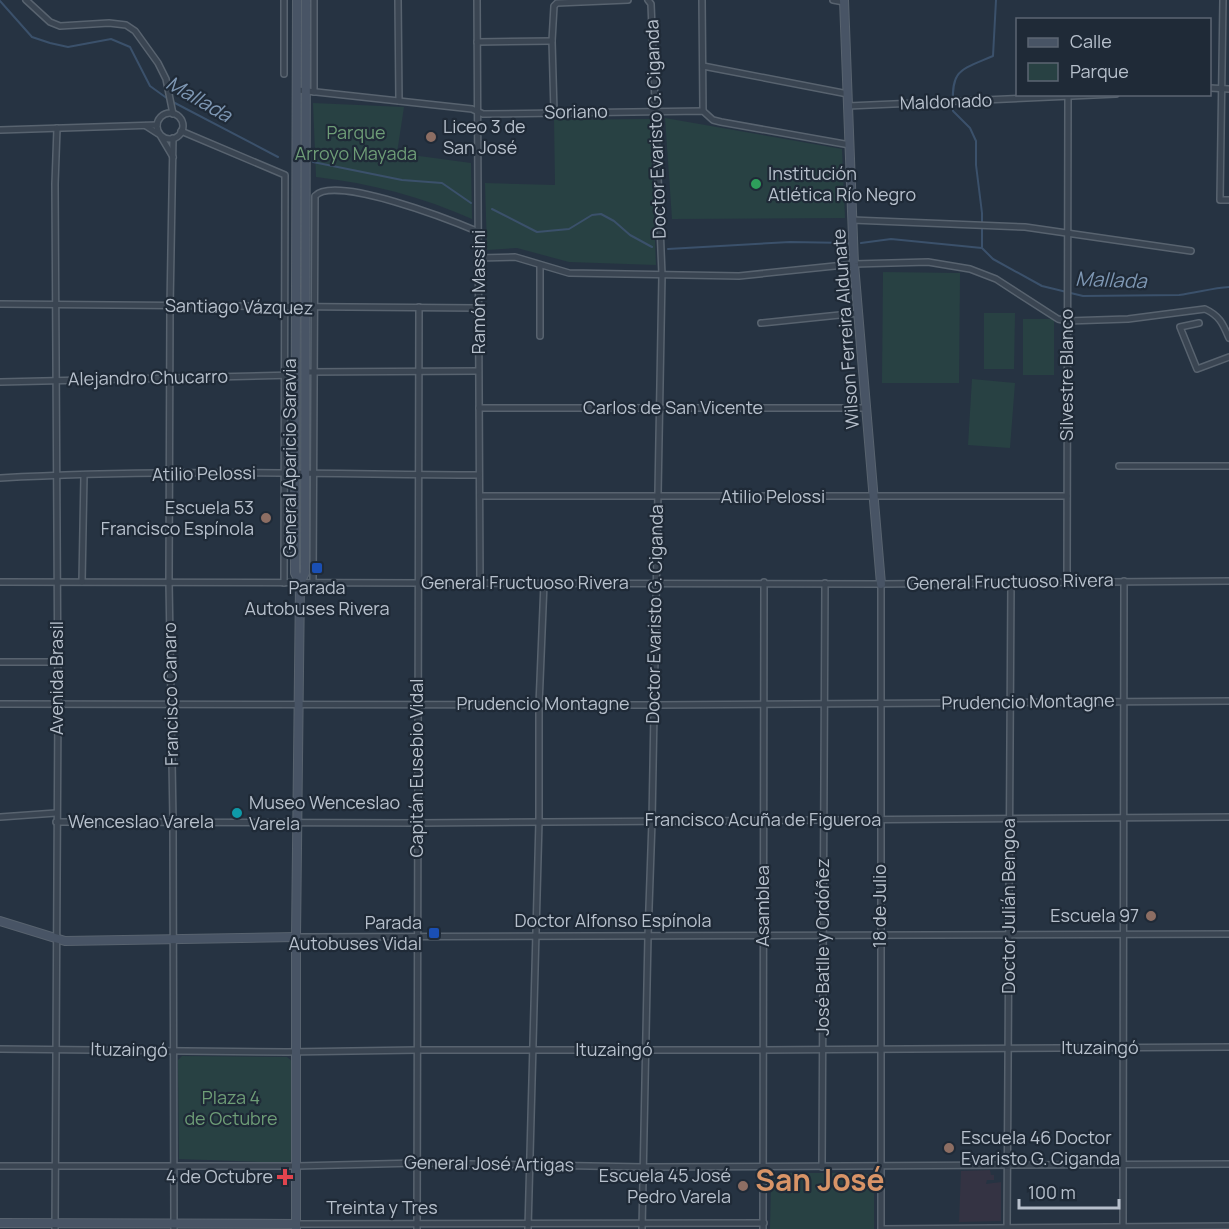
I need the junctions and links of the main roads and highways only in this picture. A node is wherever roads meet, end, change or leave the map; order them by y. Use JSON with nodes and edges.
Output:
{"nodes":[{"id":1,"x":297,"y":0,"type":"edge"},
{"id":2,"x":306,"y":0,"type":"edge"},
{"id":3,"x":844,"y":1,"type":"edge"},
{"id":4,"x":306,"y":91,"type":"junction"},
{"id":5,"x":300,"y":308,"type":"junction"},
{"id":6,"x":300,"y":473,"type":"junction"},
{"id":7,"x":881,"y":584,"type":"road end"},
{"id":8,"x":0,"y":921,"type":"edge"},
{"id":9,"x":296,"y":937,"type":"junction"},
{"id":10,"x":0,"y":1223,"type":"edge"},
{"id":11,"x":55,"y":1226,"type":"edge"},
{"id":12,"x":174,"y":1226,"type":"edge"},
{"id":13,"x":296,"y":1226,"type":"edge"}],
"edges":[{"from":1,"to":4,"type":"main road","name":"General Aparicio Saravia"},
{"from":2,"to":4,"type":"main road","name":"General Aparicio Saravia"},
{"from":3,"to":7,"type":"main road","name":"Wilson Ferreira Aldunate"},
{"from":4,"to":5,"type":"main road","name":"General Aparicio Saravia"},
{"from":5,"to":6,"type":"main road","name":"General Aparicio Saravia"},
{"from":5,"to":6,"type":"main road","name":"General Aparicio Saravia"},
{"from":6,"to":9,"type":"main road","name":"General Aparicio Saravia"},
{"from":8,"to":9,"type":"main road","name":"Doctor Alfonso Espínola"},
{"from":9,"to":13,"type":"main road","name":"General Aparicio Saravia"},
{"from":10,"to":11,"type":"main road","name":"Treinta y Tres"},
{"from":11,"to":12,"type":"main road","name":"Treinta y Tres"},
{"from":12,"to":13,"type":"main road","name":"Treinta y Tres"}]}
